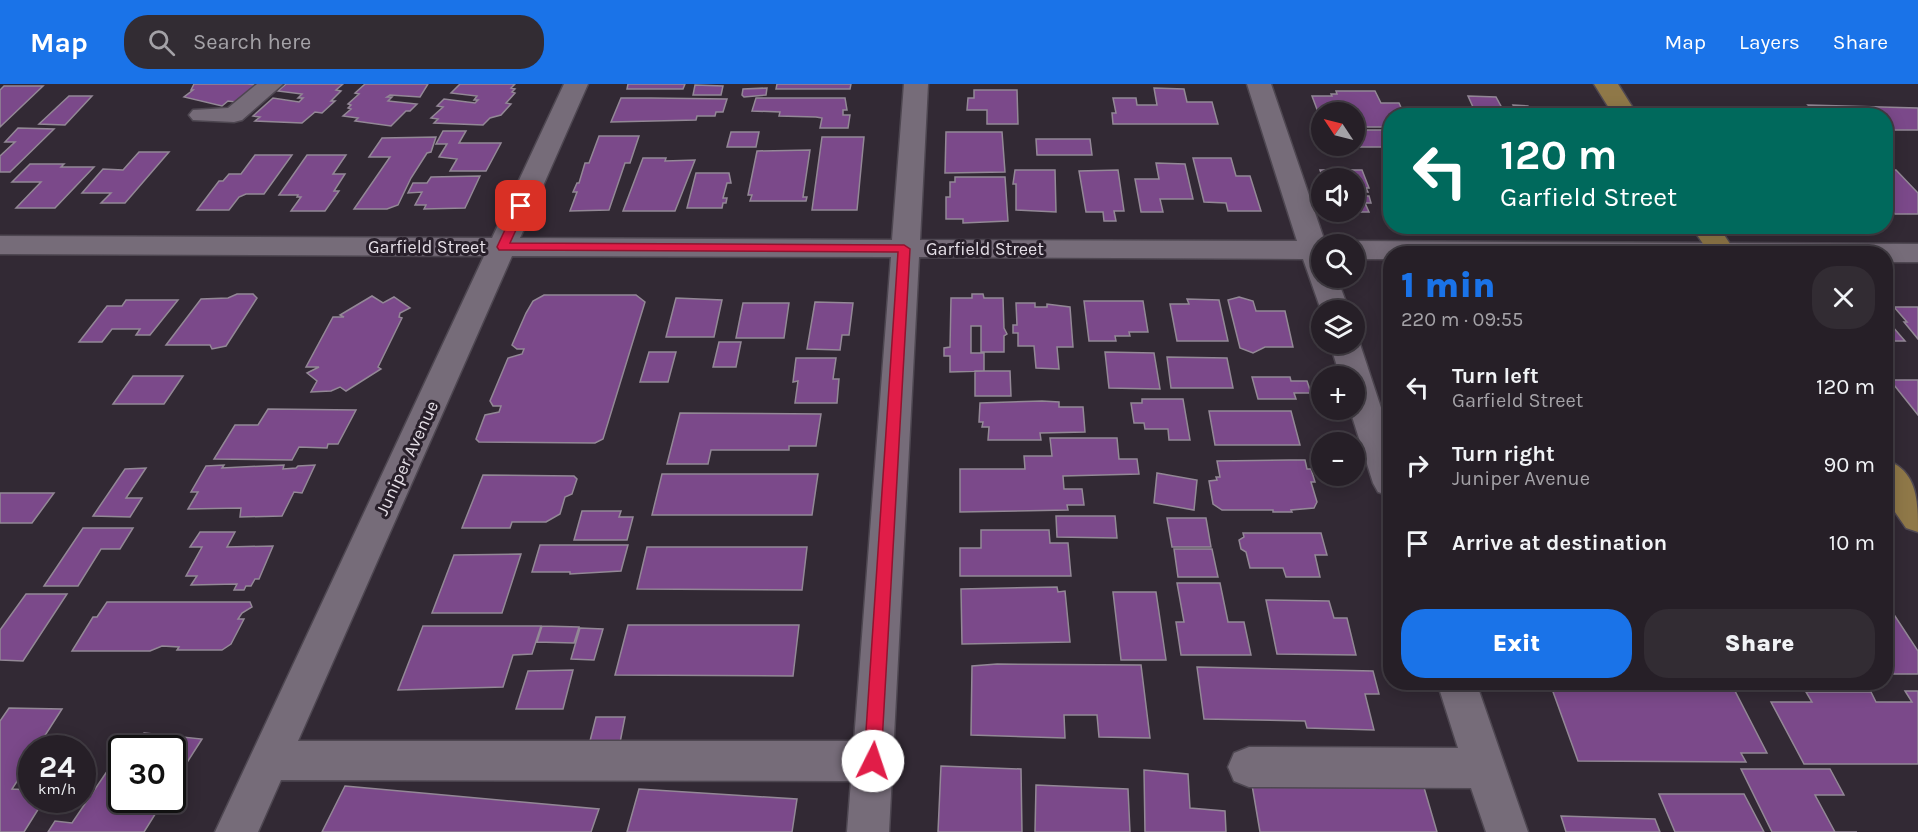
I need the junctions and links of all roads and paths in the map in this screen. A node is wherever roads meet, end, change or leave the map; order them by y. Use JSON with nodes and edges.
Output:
{"nodes":[{"id":1,"x":271,"y":84,"type":"edge"},
{"id":2,"x":576,"y":84,"type":"edge"},
{"id":3,"x":916,"y":84,"type":"edge"},
{"id":4,"x":1259,"y":84,"type":"edge"},
{"id":5,"x":1606,"y":84,"type":"edge"},
{"id":6,"x":1621,"y":108,"type":"edge"},
{"id":7,"x":201,"y":115,"type":"dead end"},
{"id":8,"x":1311,"y":237,"type":"edge"},
{"id":9,"x":503,"y":247,"type":"junction"},
{"id":10,"x":904,"y":249,"type":"junction"},
{"id":11,"x":1365,"y":250,"type":"edge"},
{"id":12,"x":1383,"y":250,"type":"edge"},
{"id":13,"x":5,"y":251,"type":"edge"},
{"id":14,"x":1893,"y":253,"type":"edge"},
{"id":15,"x":1918,"y":253,"type":"edge"},
{"id":16,"x":1311,"y":263,"type":"edge"},
{"id":17,"x":1347,"y":354,"type":"edge"},
{"id":18,"x":1383,"y":462,"type":"edge"},
{"id":19,"x":1893,"y":483,"type":"edge"},
{"id":20,"x":1918,"y":518,"type":"edge"},
{"id":21,"x":1459,"y":690,"type":"edge"},
{"id":22,"x":269,"y":760,"type":"junction"},
{"id":23,"x":873,"y":761,"type":"junction"},
{"id":24,"x":1249,"y":767,"type":"dead end"},
{"id":25,"x":1484,"y":768,"type":"junction"},
{"id":26,"x":236,"y":832,"type":"edge"},
{"id":27,"x":868,"y":832,"type":"edge"},
{"id":28,"x":1507,"y":832,"type":"edge"}],
"edges":[{"from":1,"to":7,"type":"street"},
{"from":2,"to":9,"type":"street","name":"Juniper Avenue"},
{"from":3,"to":10,"type":"street"},
{"from":4,"to":8,"type":"street"},
{"from":5,"to":6,"type":"main road"},
{"from":9,"to":10,"type":"street","name":"Garfield Street"},
{"from":9,"to":13,"type":"street","name":"Garfield Street"},
{"from":9,"to":22,"type":"street","name":"Juniper Avenue"},
{"from":10,"to":16,"type":"street","name":"Garfield Street"},
{"from":10,"to":23,"type":"street"},
{"from":11,"to":12,"type":"street"},
{"from":14,"to":15,"type":"street"},
{"from":17,"to":18,"type":"street"},
{"from":19,"to":20,"type":"main road"},
{"from":21,"to":25,"type":"street"},
{"from":22,"to":23,"type":"street"},
{"from":22,"to":26,"type":"street","name":"Juniper Avenue"},
{"from":23,"to":27,"type":"street"},
{"from":24,"to":25,"type":"street"},
{"from":25,"to":28,"type":"street"}]}
